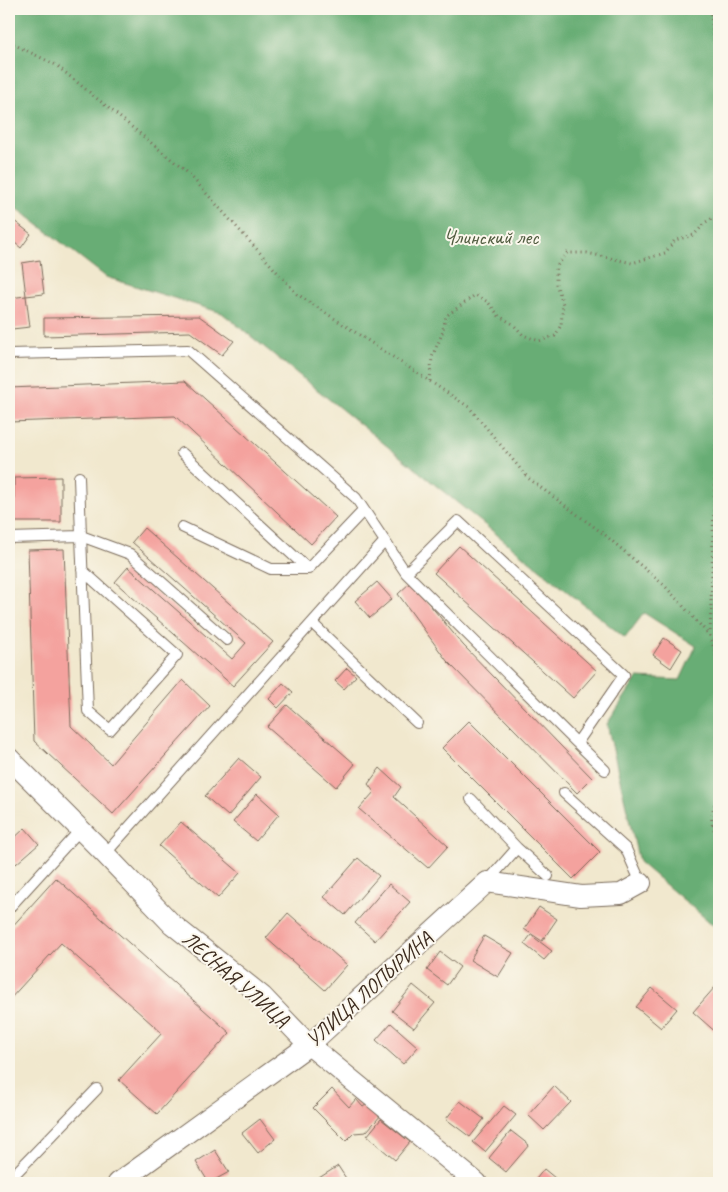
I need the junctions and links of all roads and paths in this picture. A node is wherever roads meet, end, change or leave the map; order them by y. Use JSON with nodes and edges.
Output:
{"nodes":[{"id":1,"x":710,"y":9,"type":"edge"},
{"id":2,"x":9,"y":42,"type":"edge"},
{"id":3,"x":719,"y":75,"type":"edge"},
{"id":4,"x":719,"y":214,"type":"edge"},
{"id":5,"x":719,"y":340,"type":"edge"},
{"id":6,"x":9,"y":354,"type":"edge"},
{"id":7,"x":430,"y":381,"type":"junction"},
{"id":8,"x":182,"y":453,"type":"dead end"},
{"id":9,"x":79,"y":476,"type":"dead end"},
{"id":10,"x":364,"y":510,"type":"junction"},
{"id":11,"x":182,"y":527,"type":"dead end"},
{"id":12,"x":81,"y":536,"type":"junction"},
{"id":13,"x":9,"y":538,"type":"edge"},
{"id":14,"x":385,"y":541,"type":"junction"},
{"id":15,"x":308,"y":569,"type":"junction"},
{"id":16,"x":82,"y":570,"type":"junction"},
{"id":17,"x":406,"y":572,"type":"junction"},
{"id":18,"x":312,"y":623,"type":"junction"},
{"id":19,"x":710,"y":636,"type":"junction"},
{"id":20,"x":227,"y":640,"type":"dead end"},
{"id":21,"x":719,"y":666,"type":"edge"},
{"id":22,"x":417,"y":723,"type":"dead end"},
{"id":23,"x":577,"y":743,"type":"junction"},
{"id":24,"x":9,"y":758,"type":"edge"},
{"id":25,"x":605,"y":770,"type":"dead end"},
{"id":26,"x":719,"y":790,"type":"edge"},
{"id":27,"x":564,"y":793,"type":"dead end"},
{"id":28,"x":471,"y":799,"type":"dead end"},
{"id":29,"x":80,"y":830,"type":"junction"},
{"id":30,"x":719,"y":836,"type":"edge"},
{"id":31,"x":517,"y":848,"type":"junction"},
{"id":32,"x":105,"y":854,"type":"junction"},
{"id":33,"x":548,"y":876,"type":"dead end"},
{"id":34,"x":487,"y":882,"type":"junction"},
{"id":35,"x":641,"y":883,"type":"joint"},
{"id":36,"x":9,"y":908,"type":"edge"},
{"id":37,"x":309,"y":1046,"type":"junction"},
{"id":38,"x":97,"y":1089,"type":"dead end"},
{"id":39,"x":9,"y":1180,"type":"edge"},
{"id":40,"x":118,"y":1183,"type":"edge"},
{"id":41,"x":477,"y":1183,"type":"edge"}],
"edges":[{"from":1,"to":3,"type":"path"},
{"from":2,"to":7,"type":"path"},
{"from":4,"to":7,"type":"path"},
{"from":5,"to":19,"type":"path"},
{"from":6,"to":10,"type":"lane"},
{"from":7,"to":19,"type":"path"},
{"from":8,"to":15,"type":"lane"},
{"from":9,"to":12,"type":"lane"},
{"from":10,"to":14,"type":"lane"},
{"from":10,"to":15,"type":"lane"},
{"from":11,"to":15,"type":"lane"},
{"from":12,"to":13,"type":"lane"},
{"from":12,"to":16,"type":"lane"},
{"from":12,"to":20,"type":"lane"},
{"from":14,"to":17,"type":"lane"},
{"from":14,"to":18,"type":"lane"},
{"from":16,"to":16,"type":"lane"},
{"from":17,"to":23,"type":"lane"},
{"from":17,"to":23,"type":"lane"},
{"from":18,"to":22,"type":"lane"},
{"from":18,"to":32,"type":"lane"},
{"from":19,"to":21,"type":"path"},
{"from":23,"to":25,"type":"lane"},
{"from":24,"to":29,"type":"street","name":"ЛЕСНАЯ УЛИЦА"},
{"from":26,"to":30,"type":"path"},
{"from":27,"to":35,"type":"lane"},
{"from":28,"to":31,"type":"lane"},
{"from":29,"to":32,"type":"street","name":"ЛЕСНАЯ УЛИЦА"},
{"from":29,"to":36,"type":"lane"},
{"from":31,"to":33,"type":"lane"},
{"from":31,"to":34,"type":"lane"},
{"from":32,"to":37,"type":"street","name":"ЛЕСНАЯ УЛИЦА"},
{"from":34,"to":35,"type":"street"},
{"from":34,"to":37,"type":"street","name":"УЛИЦА ЛОПЫРИНА"},
{"from":37,"to":40,"type":"street","name":"УЛИЦА ЛОПЫРИНА"},
{"from":37,"to":41,"type":"street","name":"ЛЕСНАЯ УЛИЦА"},
{"from":38,"to":39,"type":"lane"}]}
